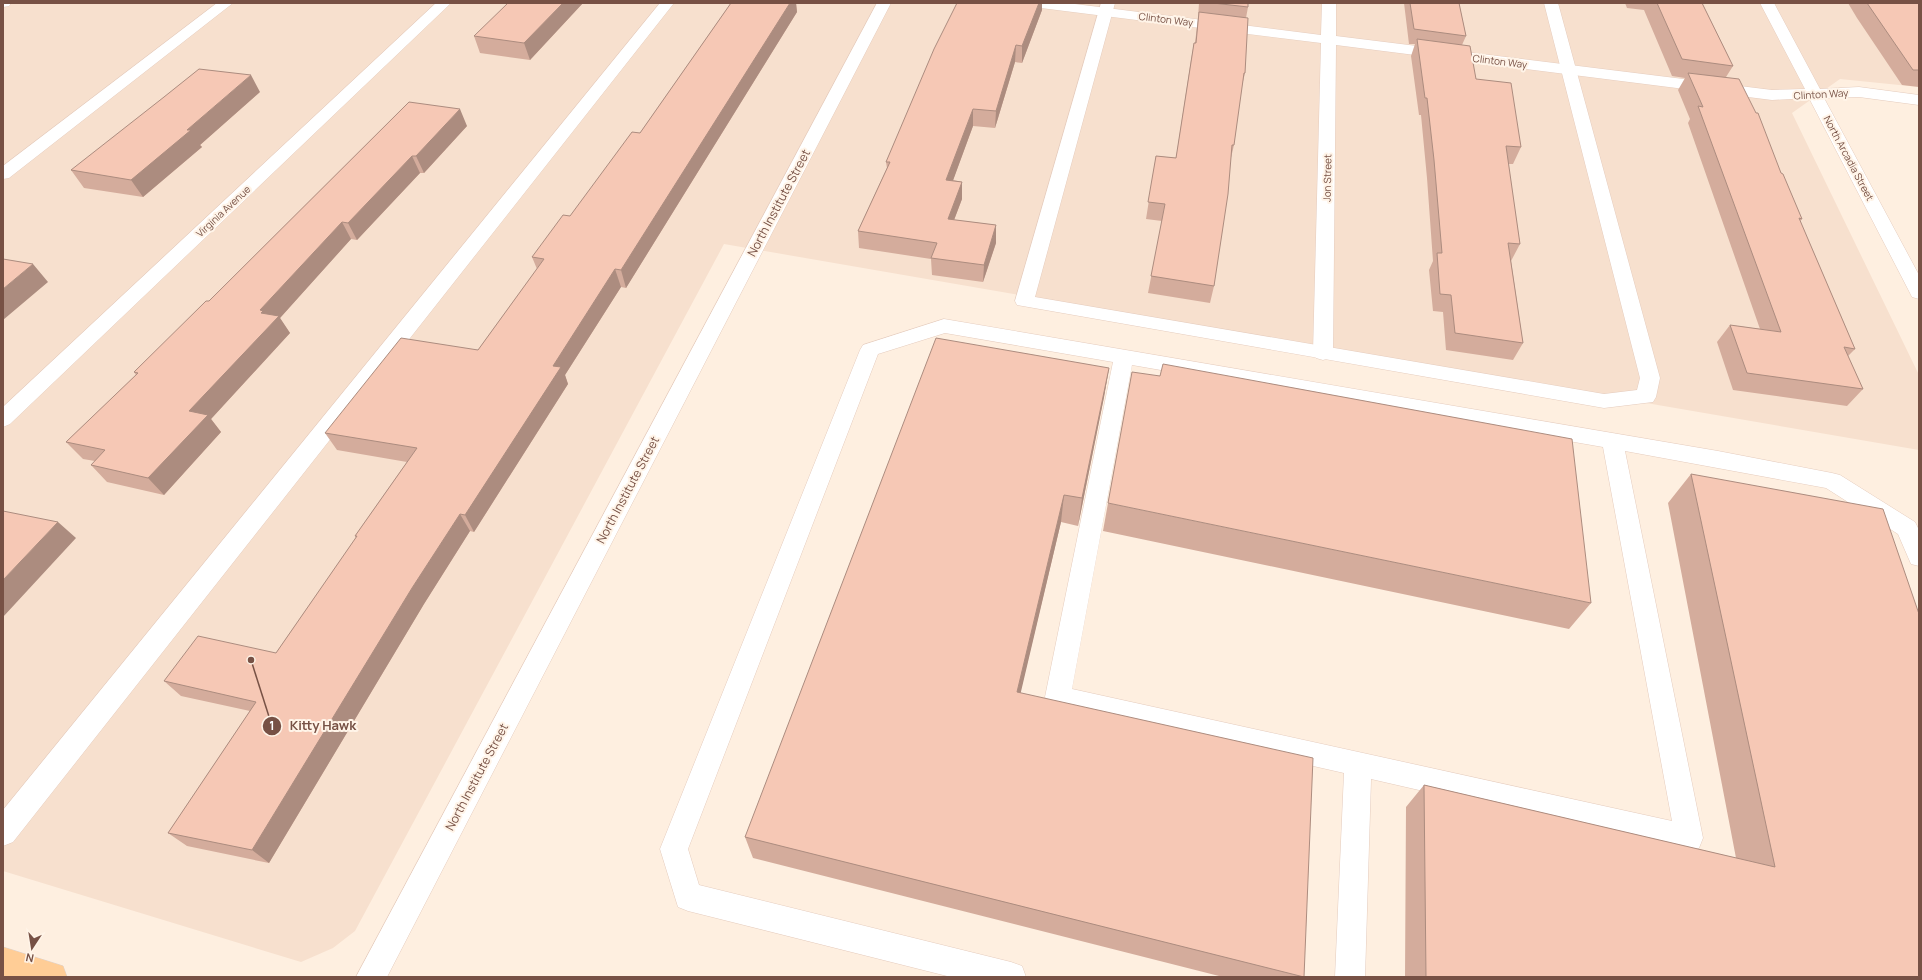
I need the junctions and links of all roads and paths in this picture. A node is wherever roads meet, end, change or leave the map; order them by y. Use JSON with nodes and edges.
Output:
{"nodes":[{"id":1,"x":226,"y":3,"type":"edge"},
{"id":2,"x":444,"y":3,"type":"edge"},
{"id":3,"x":667,"y":3,"type":"edge"},
{"id":4,"x":884,"y":3,"type":"edge"},
{"id":5,"x":1033,"y":3,"type":"edge"},
{"id":6,"x":1330,"y":3,"type":"edge"},
{"id":7,"x":1551,"y":3,"type":"edge"},
{"id":8,"x":1767,"y":3,"type":"edge"},
{"id":9,"x":1107,"y":8,"type":"edge"},
{"id":10,"x":1330,"y":40,"type":"junction"},
{"id":11,"x":1570,"y":70,"type":"junction"},
{"id":12,"x":1815,"y":94,"type":"junction"},
{"id":13,"x":1919,"y":100,"type":"edge"},
{"id":14,"x":3,"y":174,"type":"edge"},
{"id":15,"x":1919,"y":292,"type":"edge"},
{"id":16,"x":1323,"y":354,"type":"junction"},
{"id":17,"x":1124,"y":357,"type":"junction"},
{"id":18,"x":3,"y":419,"type":"edge"},
{"id":19,"x":1612,"y":441,"type":"junction"},
{"id":20,"x":1919,"y":557,"type":"edge"},
{"id":21,"x":1358,"y":764,"type":"junction"},
{"id":22,"x":3,"y":832,"type":"edge"},
{"id":23,"x":3,"y":962,"type":"edge"},
{"id":24,"x":52,"y":977,"type":"edge"},
{"id":25,"x":371,"y":977,"type":"edge"},
{"id":26,"x":1011,"y":977,"type":"edge"},
{"id":27,"x":1350,"y":977,"type":"edge"}],
"edges":[{"from":1,"to":14,"type":"street"},
{"from":2,"to":18,"type":"street","name":"Virginia Avenue"},
{"from":3,"to":22,"type":"street"},
{"from":4,"to":25,"type":"street","name":"North Institute Street"},
{"from":5,"to":9,"type":"street","name":"Clinton Way"},
{"from":6,"to":10,"type":"street","name":"Jon Street"},
{"from":7,"to":11,"type":"street"},
{"from":8,"to":12,"type":"street","name":"North Arcadia Street"},
{"from":9,"to":10,"type":"street","name":"Clinton Way"},
{"from":9,"to":16,"type":"street"},
{"from":10,"to":11,"type":"street","name":"Clinton Way"},
{"from":10,"to":16,"type":"street","name":"Jon Street"},
{"from":11,"to":12,"type":"street","name":"Clinton Way"},
{"from":11,"to":16,"type":"street"},
{"from":12,"to":13,"type":"street","name":"Clinton Way"},
{"from":12,"to":15,"type":"street","name":"North Arcadia Street"},
{"from":17,"to":19,"type":"street"},
{"from":17,"to":21,"type":"street"},
{"from":17,"to":26,"type":"street"},
{"from":19,"to":20,"type":"street"},
{"from":19,"to":21,"type":"street"},
{"from":21,"to":27,"type":"street"},
{"from":23,"to":24,"type":"main road"}]}
